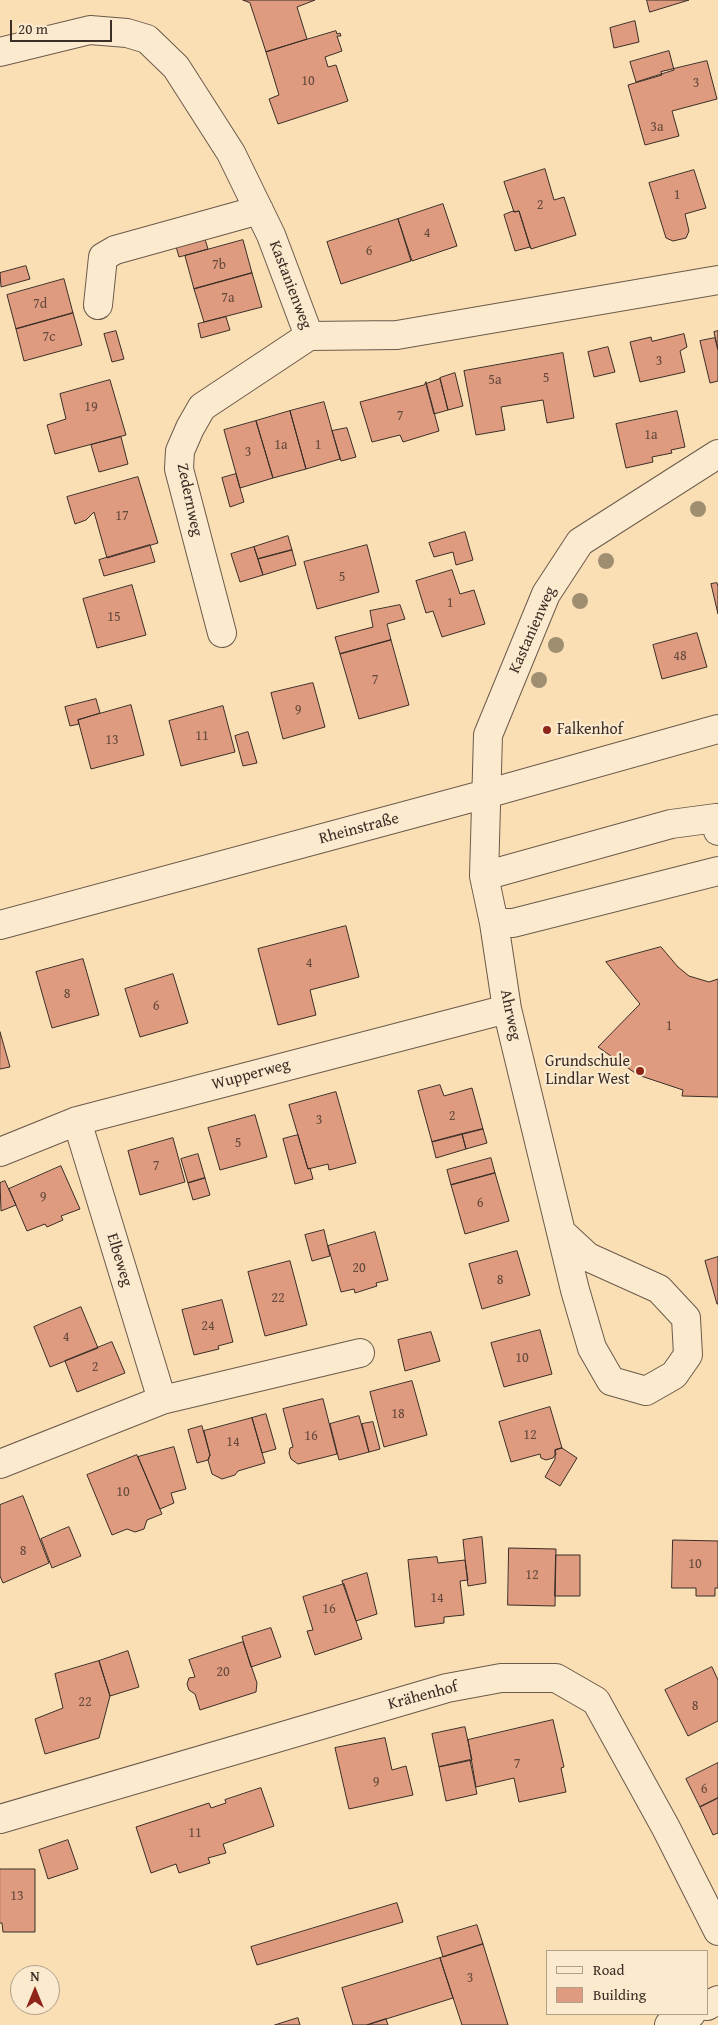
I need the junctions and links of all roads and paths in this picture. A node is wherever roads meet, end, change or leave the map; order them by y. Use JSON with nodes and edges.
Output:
{"nodes":[{"id":1,"x":0,"y":52,"type":"edge"},
{"id":2,"x":259,"y":210,"type":"junction"},
{"id":3,"x":718,"y":280,"type":"edge"},
{"id":4,"x":98,"y":305,"type":"dead end"},
{"id":5,"x":309,"y":336,"type":"junction"},
{"id":6,"x":718,"y":454,"type":"edge"},
{"id":7,"x":222,"y":633,"type":"dead end"},
{"id":8,"x":718,"y":729,"type":"edge"},
{"id":9,"x":486,"y":794,"type":"junction"},
{"id":10,"x":718,"y":831,"type":"edge"},
{"id":11,"x":718,"y":871,"type":"edge"},
{"id":12,"x":484,"y":876,"type":"junction"},
{"id":13,"x":494,"y":923,"type":"junction"},
{"id":14,"x":0,"y":925,"type":"edge"},
{"id":15,"x":507,"y":1009,"type":"junction"},
{"id":16,"x":77,"y":1120,"type":"junction"},
{"id":17,"x":0,"y":1152,"type":"edge"},
{"id":18,"x":561,"y":1232,"type":"junction"},
{"id":19,"x":360,"y":1353,"type":"dead end"},
{"id":20,"x":162,"y":1400,"type":"junction"},
{"id":21,"x":0,"y":1464,"type":"edge"},
{"id":22,"x":0,"y":1818,"type":"edge"},
{"id":23,"x":718,"y":1931,"type":"edge"},
{"id":24,"x":689,"y":2015,"type":"edge"},
{"id":25,"x":669,"y":2025,"type":"edge"}],
"edges":[{"from":1,"to":2,"type":"street","name":"Kastanienweg"},
{"from":2,"to":4,"type":"street"},
{"from":2,"to":5,"type":"street","name":"Kastanienweg"},
{"from":3,"to":5,"type":"street","name":"Kastanienweg"},
{"from":5,"to":7,"type":"street","name":"Zedernweg"},
{"from":6,"to":9,"type":"street","name":"Kastanienweg"},
{"from":8,"to":9,"type":"street","name":"Rheinstraße"},
{"from":9,"to":12,"type":"street","name":"Ahrweg"},
{"from":9,"to":14,"type":"street","name":"Rheinstraße"},
{"from":10,"to":12,"type":"street"},
{"from":11,"to":13,"type":"street"},
{"from":12,"to":13,"type":"street","name":"Ahrweg"},
{"from":13,"to":15,"type":"street","name":"Ahrweg"},
{"from":15,"to":16,"type":"street","name":"Wupperweg"},
{"from":15,"to":18,"type":"street","name":"Ahrweg"},
{"from":16,"to":17,"type":"street","name":"Wupperweg"},
{"from":16,"to":20,"type":"street","name":"Elbeweg"},
{"from":18,"to":18,"type":"street","name":"Ahrweg"},
{"from":19,"to":20,"type":"street"},
{"from":20,"to":21,"type":"street"},
{"from":22,"to":23,"type":"street","name":"Krähenhof"},
{"from":24,"to":25,"type":"street"}]}
